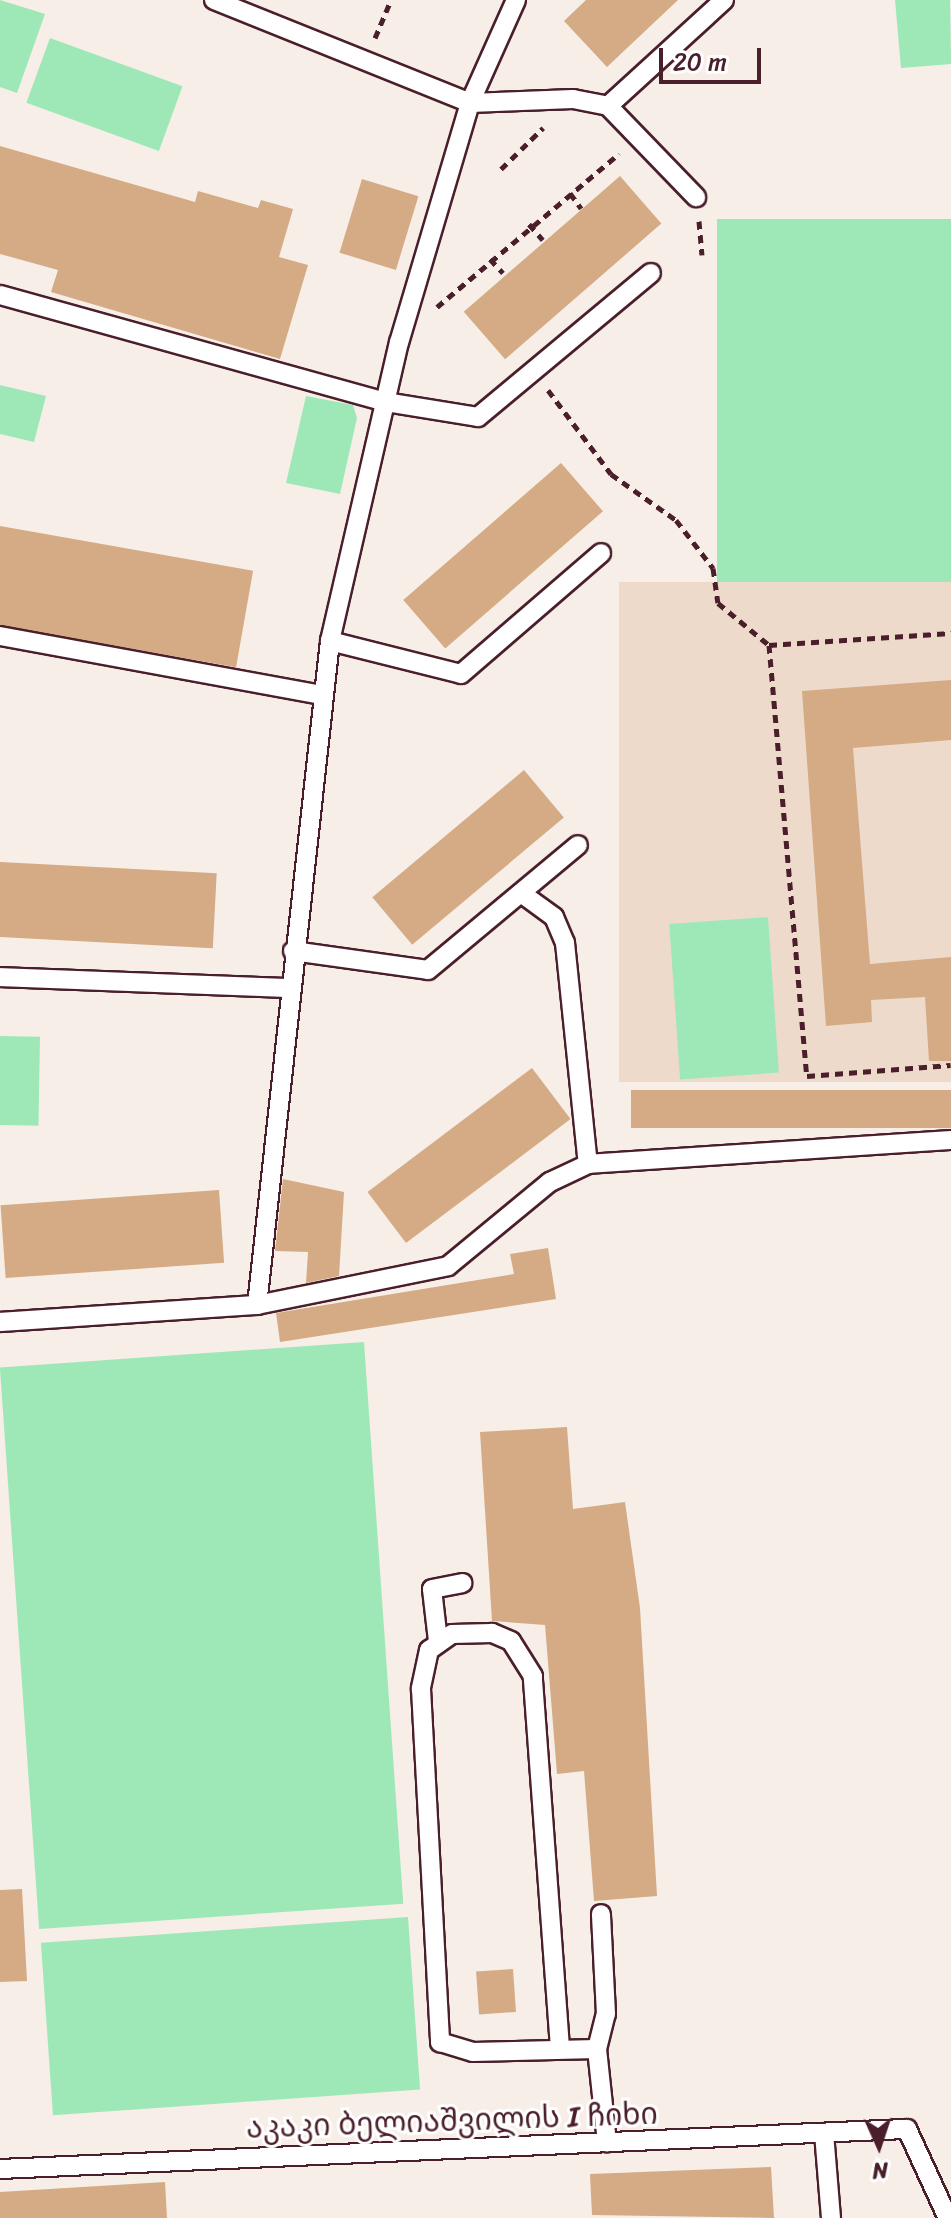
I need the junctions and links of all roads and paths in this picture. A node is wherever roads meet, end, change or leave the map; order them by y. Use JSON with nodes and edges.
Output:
{"nodes":[{"id":1,"x":214,"y":0,"type":"edge"},
{"id":2,"x":391,"y":0,"type":"edge"},
{"id":3,"x":516,"y":0,"type":"edge"},
{"id":4,"x":724,"y":0,"type":"edge"},
{"id":5,"x":366,"y":61,"type":"junction"},
{"id":6,"x":573,"y":99,"type":"junction"},
{"id":7,"x":470,"y":103,"type":"junction"},
{"id":8,"x":608,"y":106,"type":"junction"},
{"id":9,"x":638,"y":139,"type":"junction"},
{"id":10,"x":501,"y":169,"type":"dead end"},
{"id":11,"x":570,"y":193,"type":"junction"},
{"id":12,"x":696,"y":197,"type":"joint"},
{"id":13,"x":581,"y":208,"type":"dead end"},
{"id":14,"x":529,"y":224,"type":"junction"},
{"id":15,"x":543,"y":240,"type":"dead end"},
{"id":16,"x":702,"y":255,"type":"dead end"},
{"id":17,"x":490,"y":259,"type":"junction"},
{"id":18,"x":503,"y":273,"type":"dead end"},
{"id":19,"x":651,"y":273,"type":"dead end"},
{"id":20,"x":0,"y":295,"type":"edge"},
{"id":21,"x":433,"y":311,"type":"dead end"},
{"id":22,"x":533,"y":370,"type":"junction"},
{"id":23,"x":386,"y":402,"type":"junction"},
{"id":24,"x":601,"y":553,"type":"dead end"},
{"id":25,"x":951,"y":633,"type":"edge"},
{"id":26,"x":0,"y":636,"type":"edge"},
{"id":27,"x":330,"y":641,"type":"junction"},
{"id":28,"x":769,"y":645,"type":"junction"},
{"id":29,"x":320,"y":695,"type":"junction"},
{"id":30,"x":578,"y":845,"type":"dead end"},
{"id":31,"x":521,"y":893,"type":"junction"},
{"id":32,"x":293,"y":951,"type":"junction"},
{"id":33,"x":0,"y":977,"type":"edge"},
{"id":34,"x":291,"y":988,"type":"junction"},
{"id":35,"x":951,"y":1065,"type":"edge"},
{"id":36,"x":951,"y":1140,"type":"edge"},
{"id":37,"x":588,"y":1164,"type":"junction"},
{"id":38,"x":257,"y":1305,"type":"junction"},
{"id":39,"x":0,"y":1322,"type":"edge"},
{"id":40,"x":462,"y":1583,"type":"dead end"},
{"id":41,"x":438,"y":1641,"type":"junction"},
{"id":42,"x":601,"y":1914,"type":"dead end"},
{"id":43,"x":560,"y":2048,"type":"junction"},
{"id":44,"x":597,"y":2049,"type":"junction"},
{"id":45,"x":824,"y":2133,"type":"junction"},
{"id":46,"x":607,"y":2142,"type":"junction"},
{"id":47,"x":0,"y":2169,"type":"edge"},
{"id":48,"x":831,"y":2218,"type":"edge"},
{"id":49,"x":948,"y":2218,"type":"edge"}],
"edges":[{"from":1,"to":5,"type":"lane"},
{"from":2,"to":5,"type":"path"},
{"from":3,"to":7,"type":"lane"},
{"from":4,"to":8,"type":"lane"},
{"from":5,"to":7,"type":"lane"},
{"from":6,"to":7,"type":"lane"},
{"from":6,"to":8,"type":"lane"},
{"from":6,"to":10,"type":"path"},
{"from":7,"to":23,"type":"lane"},
{"from":8,"to":9,"type":"lane"},
{"from":9,"to":11,"type":"path"},
{"from":9,"to":12,"type":"lane"},
{"from":11,"to":13,"type":"path"},
{"from":11,"to":14,"type":"path"},
{"from":12,"to":16,"type":"path"},
{"from":14,"to":15,"type":"path"},
{"from":14,"to":17,"type":"path"},
{"from":17,"to":18,"type":"path"},
{"from":17,"to":21,"type":"path"},
{"from":19,"to":22,"type":"lane"},
{"from":20,"to":23,"type":"lane"},
{"from":22,"to":23,"type":"lane"},
{"from":22,"to":28,"type":"path"},
{"from":23,"to":27,"type":"lane"},
{"from":24,"to":27,"type":"lane"},
{"from":25,"to":28,"type":"path"},
{"from":26,"to":29,"type":"lane"},
{"from":27,"to":29,"type":"lane"},
{"from":28,"to":35,"type":"path"},
{"from":29,"to":32,"type":"lane"},
{"from":30,"to":31,"type":"lane"},
{"from":31,"to":32,"type":"lane"},
{"from":31,"to":37,"type":"lane"},
{"from":32,"to":34,"type":"lane"},
{"from":33,"to":34,"type":"lane"},
{"from":34,"to":38,"type":"lane"},
{"from":36,"to":37,"type":"lane"},
{"from":37,"to":38,"type":"lane"},
{"from":38,"to":39,"type":"lane"},
{"from":40,"to":41,"type":"lane"},
{"from":41,"to":43,"type":"lane"},
{"from":41,"to":43,"type":"lane"},
{"from":42,"to":44,"type":"lane"},
{"from":43,"to":44,"type":"lane"},
{"from":44,"to":46,"type":"lane"},
{"from":45,"to":46,"type":"lane","name":"აკაკი ბელიაშვილის I ჩიხი"},
{"from":45,"to":48,"type":"lane"},
{"from":45,"to":49,"type":"lane","name":"აკაკი ბელიაშვილის I ჩიხი"},
{"from":46,"to":47,"type":"lane","name":"აკაკი ბელიაშვილის I ჩიხი"}]}
